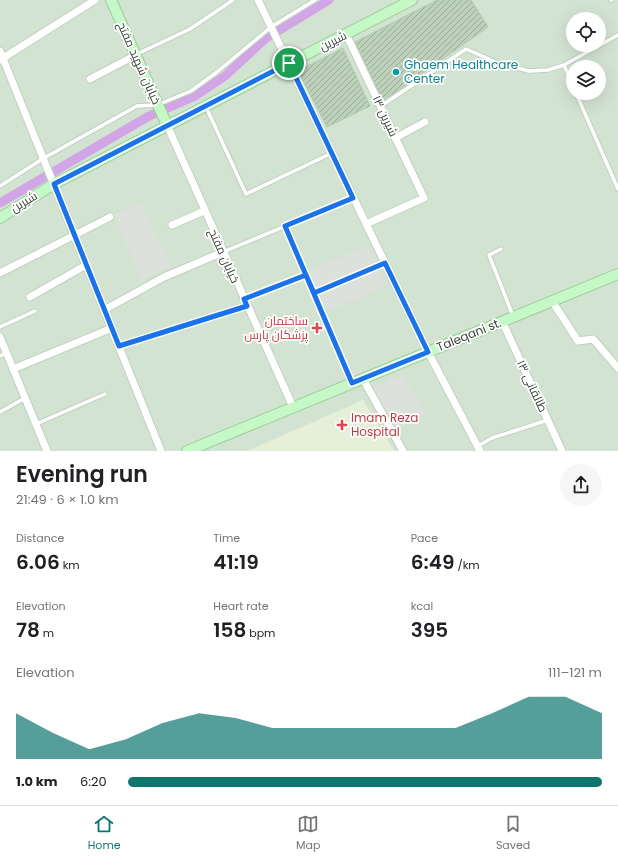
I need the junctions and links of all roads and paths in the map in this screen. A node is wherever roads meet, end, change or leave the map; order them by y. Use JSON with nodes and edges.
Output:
{"nodes":[{"id":1,"x":94,"y":0,"type":"edge"},
{"id":2,"x":111,"y":0,"type":"edge"},
{"id":3,"x":233,"y":0,"type":"edge"},
{"id":4,"x":258,"y":0,"type":"edge"},
{"id":5,"x":315,"y":0,"type":"edge"},
{"id":6,"x":412,"y":0,"type":"edge"},
{"id":7,"x":271,"y":27,"type":"junction"},
{"id":8,"x":346,"y":34,"type":"junction"},
{"id":9,"x":618,"y":35,"type":"edge"},
{"id":10,"x":136,"y":55,"type":"junction"},
{"id":11,"x":1,"y":56,"type":"edge"},
{"id":12,"x":289,"y":63,"type":"junction"},
{"id":13,"x":564,"y":65,"type":"junction"},
{"id":14,"x":566,"y":70,"type":"edge"},
{"id":15,"x":90,"y":79,"type":"dead end"},
{"id":16,"x":579,"y":100,"type":"edge"},
{"id":17,"x":157,"y":104,"type":"junction"},
{"id":18,"x":206,"y":106,"type":"junction"},
{"id":19,"x":380,"y":107,"type":"junction"},
{"id":20,"x":425,"y":122,"type":"dead end"},
{"id":21,"x":167,"y":125,"type":"junction"},
{"id":22,"x":395,"y":138,"type":"junction"},
{"id":23,"x":332,"y":153,"type":"junction"},
{"id":24,"x":44,"y":158,"type":"junction"},
{"id":25,"x":54,"y":184,"type":"junction"},
{"id":26,"x":0,"y":186,"type":"edge"},
{"id":27,"x":618,"y":189,"type":"edge"},
{"id":28,"x":353,"y":198,"type":"junction"},
{"id":29,"x":204,"y":211,"type":"junction"},
{"id":30,"x":110,"y":217,"type":"dead end"},
{"id":31,"x":0,"y":218,"type":"edge"},
{"id":32,"x":366,"y":224,"type":"junction"},
{"id":33,"x":172,"y":225,"type":"dead end"},
{"id":34,"x":285,"y":226,"type":"junction"},
{"id":35,"x":75,"y":235,"type":"junction"},
{"id":36,"x":501,"y":249,"type":"dead end"},
{"id":37,"x":223,"y":252,"type":"junction"},
{"id":38,"x":385,"y":263,"type":"junction"},
{"id":39,"x":86,"y":265,"type":"junction"},
{"id":40,"x":0,"y":273,"type":"edge"},
{"id":41,"x":618,"y":274,"type":"edge"},
{"id":42,"x":306,"y":275,"type":"junction"},
{"id":43,"x":314,"y":293,"type":"junction"},
{"id":44,"x":30,"y":297,"type":"dead end"},
{"id":45,"x":552,"y":301,"type":"junction"},
{"id":46,"x":245,"y":302,"type":"junction"},
{"id":47,"x":104,"y":310,"type":"junction"},
{"id":48,"x":35,"y":311,"type":"dead end"},
{"id":49,"x":513,"y":317,"type":"junction"},
{"id":50,"x":502,"y":321,"type":"junction"},
{"id":51,"x":0,"y":327,"type":"edge"},
{"id":52,"x":112,"y":328,"type":"junction"},
{"id":53,"x":0,"y":338,"type":"edge"},
{"id":54,"x":119,"y":346,"type":"junction"},
{"id":55,"x":428,"y":352,"type":"junction"},
{"id":56,"x":3,"y":355,"type":"edge"},
{"id":57,"x":618,"y":368,"type":"edge"},
{"id":58,"x":13,"y":369,"type":"junction"},
{"id":59,"x":363,"y":378,"type":"junction"},
{"id":60,"x":352,"y":383,"type":"junction"},
{"id":61,"x":105,"y":394,"type":"dead end"},
{"id":62,"x":25,"y":398,"type":"junction"},
{"id":63,"x":292,"y":408,"type":"junction"},
{"id":64,"x":0,"y":412,"type":"edge"},
{"id":65,"x":548,"y":420,"type":"junction"},
{"id":66,"x":36,"y":424,"type":"junction"},
{"id":67,"x":479,"y":449,"type":"edge"},
{"id":68,"x":47,"y":451,"type":"edge"},
{"id":69,"x":161,"y":451,"type":"edge"},
{"id":70,"x":186,"y":451,"type":"edge"},
{"id":71,"x":403,"y":451,"type":"edge"},
{"id":72,"x":562,"y":451,"type":"edge"}],
"edges":[{"from":1,"to":11,"type":"street"},
{"from":2,"to":10,"type":"street","name":"خیابان شهید مفتح"},
{"from":3,"to":10,"type":"lane"},
{"from":4,"to":7,"type":"street"},
{"from":5,"to":7,"type":"lane"},
{"from":6,"to":8,"type":"street","name":"شیرین"},
{"from":7,"to":12,"type":"street"},
{"from":7,"to":17,"type":"lane"},
{"from":8,"to":12,"type":"street","name":"شیرین"},
{"from":8,"to":19,"type":"street","name":"شیرین ۱۳"},
{"from":9,"to":13,"type":"lane"},
{"from":10,"to":15,"type":"street"},
{"from":10,"to":17,"type":"street","name":"خیابان شهید مفتح"},
{"from":11,"to":24,"type":"street"},
{"from":12,"to":18,"type":"street","name":"شیرین"},
{"from":12,"to":23,"type":"street"},
{"from":13,"to":14,"type":"lane"},
{"from":13,"to":19,"type":"lane"},
{"from":16,"to":27,"type":"lane"},
{"from":17,"to":21,"type":"street","name":"خیابان شهید مفتح"},
{"from":17,"to":24,"type":"lane"},
{"from":18,"to":21,"type":"street","name":"شیرین"},
{"from":18,"to":23,"type":"lane"},
{"from":19,"to":22,"type":"street","name":"شیرین ۱۳"},
{"from":20,"to":22,"type":"street"},
{"from":21,"to":25,"type":"street","name":"شیرین"},
{"from":21,"to":29,"type":"street","name":"خیابان مفتح"},
{"from":22,"to":32,"type":"street","name":"شیرین ۱۳"},
{"from":23,"to":28,"type":"street"},
{"from":24,"to":25,"type":"street"},
{"from":24,"to":26,"type":"lane"},
{"from":25,"to":31,"type":"street","name":"شیرین"},
{"from":25,"to":35,"type":"street"},
{"from":28,"to":32,"type":"street"},
{"from":28,"to":34,"type":"lane"},
{"from":29,"to":33,"type":"street"},
{"from":29,"to":37,"type":"street","name":"خیابان مفتح"},
{"from":30,"to":35,"type":"street"},
{"from":32,"to":38,"type":"street"},
{"from":34,"to":37,"type":"lane"},
{"from":34,"to":42,"type":"lane"},
{"from":35,"to":39,"type":"street"},
{"from":35,"to":40,"type":"street"},
{"from":36,"to":49,"type":"lane"},
{"from":37,"to":46,"type":"street","name":"خیابان مفتح"},
{"from":37,"to":47,"type":"street"},
{"from":38,"to":43,"type":"lane"},
{"from":38,"to":55,"type":"street"},
{"from":39,"to":44,"type":"street"},
{"from":39,"to":47,"type":"street"},
{"from":41,"to":45,"type":"street","name":"Taleqani st."},
{"from":42,"to":43,"type":"lane"},
{"from":42,"to":46,"type":"lane"},
{"from":43,"to":60,"type":"lane"},
{"from":45,"to":49,"type":"street","name":"Taleqani st."},
{"from":45,"to":57,"type":"street"},
{"from":46,"to":54,"type":"lane"},
{"from":46,"to":63,"type":"street","name":"خیابان مفتح"},
{"from":47,"to":52,"type":"street"},
{"from":48,"to":51,"type":"lane"},
{"from":49,"to":50,"type":"street","name":"Taleqani st."},
{"from":50,"to":55,"type":"street","name":"Taleqani st."},
{"from":50,"to":65,"type":"street","name":"طالقانی ۱۳"},
{"from":52,"to":54,"type":"street"},
{"from":52,"to":58,"type":"street"},
{"from":53,"to":56,"type":"street"},
{"from":54,"to":69,"type":"street"},
{"from":55,"to":59,"type":"street","name":"Taleqani st."},
{"from":55,"to":67,"type":"street"},
{"from":56,"to":58,"type":"street"},
{"from":58,"to":62,"type":"street"},
{"from":59,"to":60,"type":"street","name":"Taleqani st."},
{"from":59,"to":71,"type":"street"},
{"from":60,"to":63,"type":"street","name":"Taleqani st."},
{"from":61,"to":66,"type":"lane"},
{"from":62,"to":64,"type":"lane"},
{"from":62,"to":66,"type":"street"},
{"from":63,"to":70,"type":"street","name":"Taleqani st."},
{"from":65,"to":67,"type":"lane"},
{"from":65,"to":72,"type":"street","name":"طالقانی ۱۳"},
{"from":66,"to":68,"type":"street"}]}
